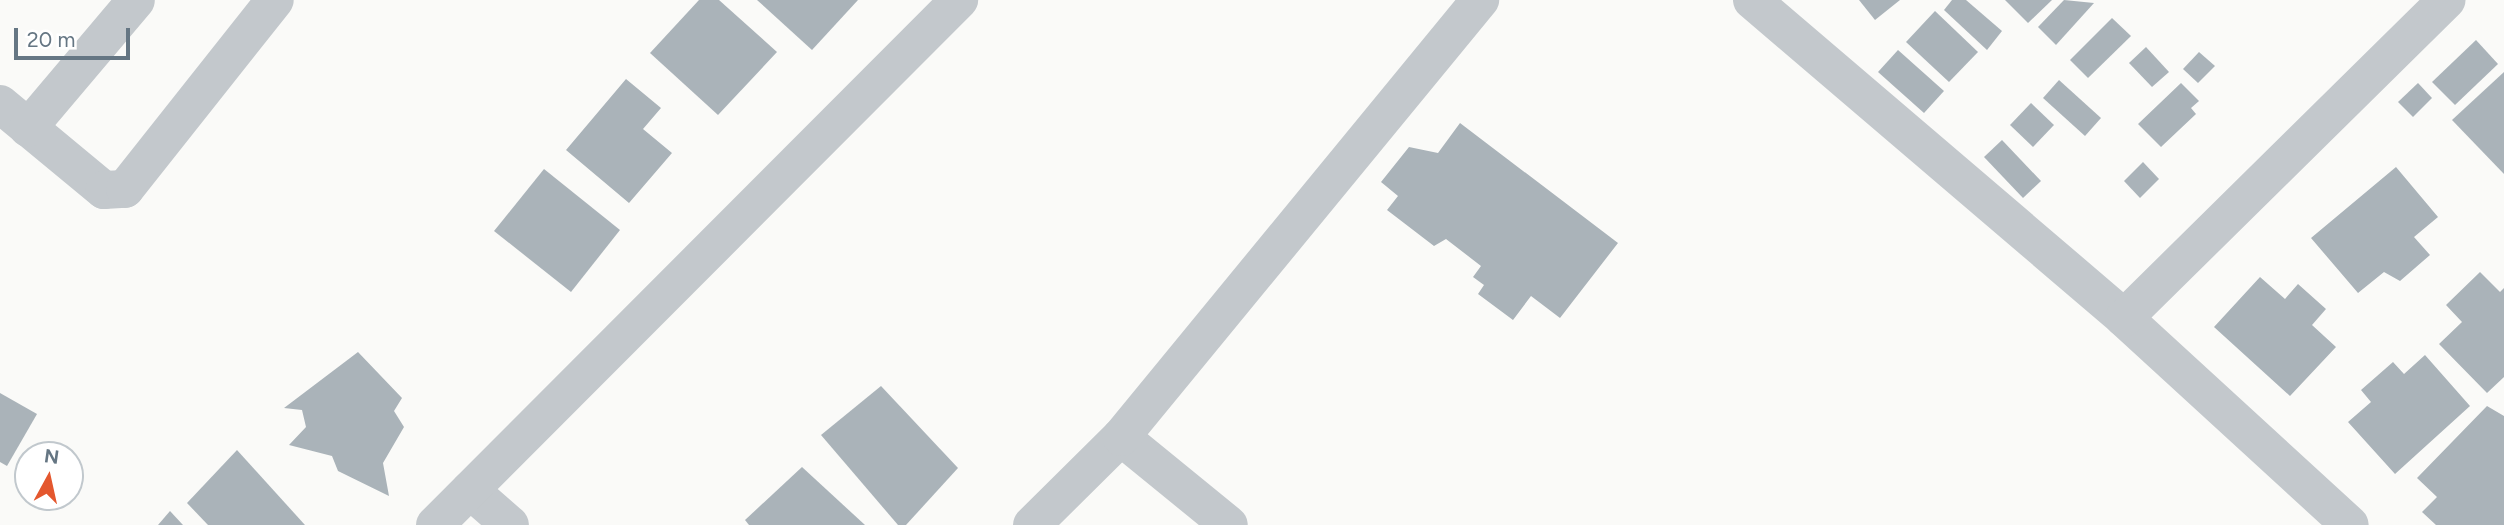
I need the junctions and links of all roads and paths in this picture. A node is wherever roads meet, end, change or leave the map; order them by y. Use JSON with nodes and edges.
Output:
{"nodes":[{"id":1,"x":136,"y":0,"type":"edge"},
{"id":2,"x":959,"y":0,"type":"edge"},
{"id":3,"x":1480,"y":0,"type":"edge"},
{"id":4,"x":1752,"y":0,"type":"edge"},
{"id":5,"x":2447,"y":0,"type":"edge"},
{"id":6,"x":275,"y":1,"type":"edge"},
{"id":7,"x":14,"y":116,"type":"edge"},
{"id":8,"x":2124,"y":317,"type":"junction"},
{"id":9,"x":1121,"y":437,"type":"junction"},
{"id":10,"x":470,"y":490,"type":"junction"},
{"id":11,"x":435,"y":525,"type":"edge"},
{"id":12,"x":510,"y":525,"type":"edge"},
{"id":13,"x":1032,"y":525,"type":"edge"},
{"id":14,"x":1229,"y":525,"type":"edge"},
{"id":15,"x":2350,"y":525,"type":"edge"}],
"edges":[{"from":1,"to":7,"type":"street"},
{"from":2,"to":10,"type":"street"},
{"from":3,"to":9,"type":"street"},
{"from":4,"to":8,"type":"street"},
{"from":5,"to":8,"type":"street"},
{"from":6,"to":7,"type":"street"},
{"from":8,"to":15,"type":"street"},
{"from":9,"to":13,"type":"street"},
{"from":9,"to":14,"type":"street"},
{"from":10,"to":11,"type":"street"},
{"from":10,"to":12,"type":"street"}]}
